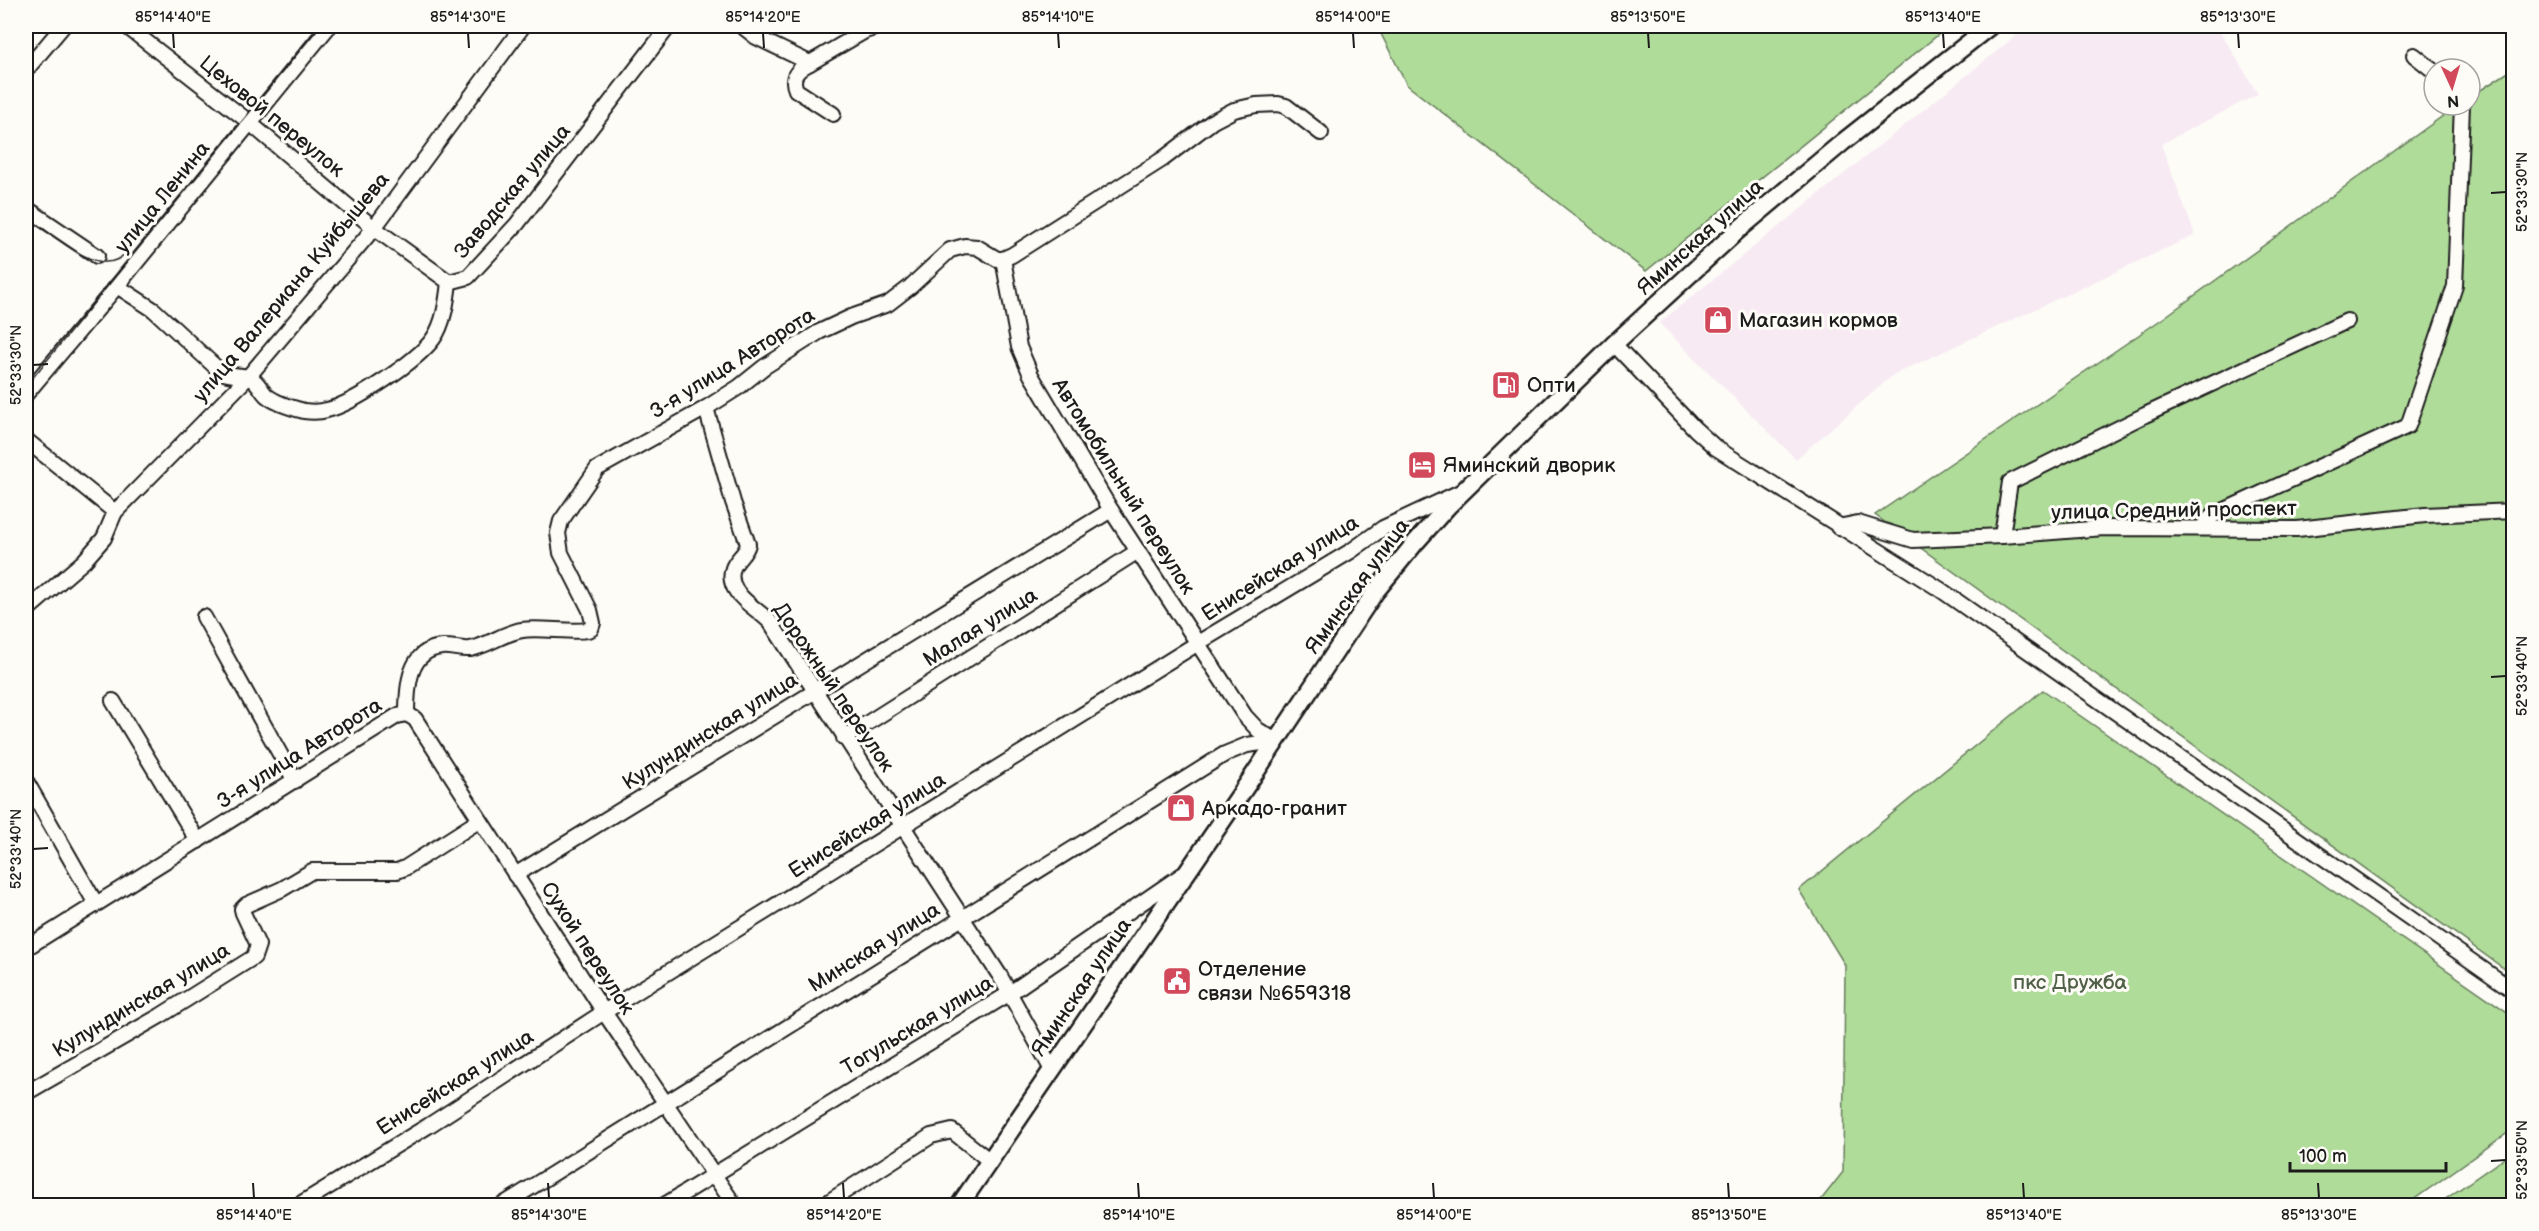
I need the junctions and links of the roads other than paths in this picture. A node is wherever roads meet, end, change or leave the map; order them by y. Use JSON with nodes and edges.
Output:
{"nodes":[{"id":1,"x":63,"y":26,"type":"edge"},
{"id":2,"x":126,"y":26,"type":"edge"},
{"id":3,"x":329,"y":26,"type":"edge"},
{"id":4,"x":523,"y":26,"type":"edge"},
{"id":5,"x":669,"y":26,"type":"edge"},
{"id":6,"x":742,"y":26,"type":"edge"},
{"id":7,"x":881,"y":26,"type":"edge"},
{"id":8,"x":1990,"y":26,"type":"edge"},
{"id":9,"x":2414,"y":55,"type":"dead end"},
{"id":10,"x":2422,"y":61,"type":"edge"},
{"id":11,"x":810,"y":63,"type":"junction"},
{"id":12,"x":26,"y":70,"type":"edge"},
{"id":13,"x":833,"y":114,"type":"dead end"},
{"id":14,"x":2462,"y":117,"type":"edge"},
{"id":15,"x":249,"y":122,"type":"junction"},
{"id":16,"x":1321,"y":133,"type":"dead end"},
{"id":17,"x":26,"y":208,"type":"edge"},
{"id":18,"x":374,"y":228,"type":"junction"},
{"id":19,"x":97,"y":256,"type":"dead end"},
{"id":20,"x":1003,"y":259,"type":"junction"},
{"id":21,"x":449,"y":282,"type":"junction"},
{"id":22,"x":117,"y":286,"type":"junction"},
{"id":23,"x":2347,"y":321,"type":"dead end"},
{"id":24,"x":1614,"y":344,"type":"junction"},
{"id":25,"x":248,"y":377,"type":"junction"},
{"id":26,"x":26,"y":394,"type":"edge"},
{"id":27,"x":706,"y":408,"type":"junction"},
{"id":28,"x":26,"y":440,"type":"edge"},
{"id":29,"x":1465,"y":489,"type":"junction"},
{"id":30,"x":1111,"y":510,"type":"junction"},
{"id":31,"x":2514,"y":511,"type":"edge"},
{"id":32,"x":115,"y":512,"type":"junction"},
{"id":33,"x":1838,"y":527,"type":"junction"},
{"id":34,"x":2202,"y":528,"type":"junction"},
{"id":35,"x":2002,"y":536,"type":"junction"},
{"id":36,"x":1138,"y":551,"type":"junction"},
{"id":37,"x":26,"y":611,"type":"edge"},
{"id":38,"x":204,"y":617,"type":"dead end"},
{"id":39,"x":1198,"y":643,"type":"junction"},
{"id":40,"x":814,"y":691,"type":"junction"},
{"id":41,"x":113,"y":701,"type":"dead end"},
{"id":42,"x":407,"y":714,"type":"junction"},
{"id":43,"x":844,"y":738,"type":"junction"},
{"id":44,"x":1276,"y":741,"type":"junction"},
{"id":45,"x":26,"y":781,"type":"edge"},
{"id":46,"x":295,"y":781,"type":"junction"},
{"id":47,"x":480,"y":820,"type":"junction"},
{"id":48,"x":903,"y":828,"type":"junction"},
{"id":49,"x":198,"y":841,"type":"junction"},
{"id":50,"x":1188,"y":871,"type":"junction"},
{"id":51,"x":515,"y":875,"type":"junction"},
{"id":52,"x":96,"y":904,"type":"junction"},
{"id":53,"x":962,"y":917,"type":"junction"},
{"id":54,"x":26,"y":948,"type":"edge"},
{"id":55,"x":2514,"y":991,"type":"edge"},
{"id":56,"x":1010,"y":993,"type":"junction"},
{"id":57,"x":604,"y":1012,"type":"junction"},
{"id":58,"x":1052,"y":1070,"type":"junction"},
{"id":59,"x":26,"y":1093,"type":"edge"},
{"id":60,"x":666,"y":1102,"type":"junction"},
{"id":61,"x":990,"y":1161,"type":"junction"},
{"id":62,"x":715,"y":1173,"type":"junction"},
{"id":63,"x":318,"y":1193,"type":"junction"},
{"id":64,"x":297,"y":1206,"type":"edge"},
{"id":65,"x":326,"y":1206,"type":"edge"},
{"id":66,"x":501,"y":1206,"type":"edge"},
{"id":67,"x":663,"y":1206,"type":"edge"},
{"id":68,"x":735,"y":1206,"type":"edge"},
{"id":69,"x":822,"y":1206,"type":"edge"},
{"id":70,"x":959,"y":1206,"type":"edge"}],
"edges":[{"from":1,"to":12,"type":"street"},
{"from":2,"to":15,"type":"street","name":"Цеховой переулок"},
{"from":3,"to":15,"type":"street","name":"улица Ленина"},
{"from":4,"to":18,"type":"street","name":"улица Валериана Куйбышева"},
{"from":5,"to":21,"type":"street","name":"Заводская улица"},
{"from":6,"to":11,"type":"street"},
{"from":7,"to":11,"type":"street"},
{"from":8,"to":24,"type":"main road","name":"Яминская улица"},
{"from":9,"to":10,"type":"street"},
{"from":11,"to":13,"type":"street"},
{"from":14,"to":34,"type":"street"},
{"from":15,"to":18,"type":"street","name":"Цеховой переулок"},
{"from":15,"to":22,"type":"street","name":"улица Ленина"},
{"from":16,"to":20,"type":"street"},
{"from":17,"to":19,"type":"street"},
{"from":18,"to":21,"type":"street","name":"Цеховой переулок"},
{"from":18,"to":25,"type":"street","name":"улица Валериана Куйбышева"},
{"from":20,"to":27,"type":"street","name":"3-я улица Авторота"},
{"from":20,"to":30,"type":"street","name":"Автомобильный переулок"},
{"from":21,"to":25,"type":"street","name":"Заводская улица"},
{"from":22,"to":25,"type":"street"},
{"from":22,"to":26,"type":"street","name":"улица Ленина"},
{"from":23,"to":35,"type":"street"},
{"from":24,"to":29,"type":"main road","name":"Яминская улица"},
{"from":24,"to":33,"type":"street"},
{"from":25,"to":32,"type":"street","name":"улица Валериана Куйбышева"},
{"from":27,"to":40,"type":"street","name":"Дорожный переулок"},
{"from":27,"to":42,"type":"street","name":"3-я улица Авторота"},
{"from":28,"to":32,"type":"street"},
{"from":29,"to":39,"type":"street","name":"Енисейская улица"},
{"from":29,"to":44,"type":"main road","name":"Яминская улица"},
{"from":30,"to":36,"type":"street","name":"Автомобильный переулок"},
{"from":30,"to":40,"type":"street","name":"Кулундинская улица"},
{"from":31,"to":34,"type":"street","name":"улица Средний проспект"},
{"from":32,"to":37,"type":"street","name":"улица Валериана Куйбышева"},
{"from":33,"to":35,"type":"street","name":"улица Средний проспект"},
{"from":33,"to":55,"type":"street"},
{"from":34,"to":35,"type":"street","name":"улица Средний проспект"},
{"from":36,"to":39,"type":"street","name":"Автомобильный переулок"},
{"from":36,"to":43,"type":"street","name":"Малая улица"},
{"from":38,"to":46,"type":"street"},
{"from":39,"to":44,"type":"street","name":"Автомобильный переулок"},
{"from":39,"to":48,"type":"street","name":"Енисейская улица"},
{"from":40,"to":43,"type":"street","name":"Дорожный переулок"},
{"from":40,"to":51,"type":"street","name":"Кулундинская улица"},
{"from":41,"to":49,"type":"street"},
{"from":42,"to":46,"type":"street","name":"3-я улица Авторота"},
{"from":42,"to":47,"type":"street","name":"Сухой переулок"},
{"from":43,"to":48,"type":"street","name":"Дорожный переулок"},
{"from":44,"to":50,"type":"main road","name":"Яминская улица"},
{"from":44,"to":53,"type":"street","name":"Минская улица"},
{"from":45,"to":52,"type":"street"},
{"from":46,"to":49,"type":"street","name":"3-я улица Авторота"},
{"from":47,"to":51,"type":"street","name":"Сухой переулок"},
{"from":47,"to":59,"type":"street","name":"Кулундинская улица"},
{"from":48,"to":53,"type":"street","name":"Дорожный переулок"},
{"from":48,"to":57,"type":"street","name":"Енисейская улица"},
{"from":49,"to":52,"type":"street","name":"3-я улица Авторота"},
{"from":50,"to":56,"type":"street","name":"Тогульская улица"},
{"from":50,"to":58,"type":"main road","name":"Яминская улица"},
{"from":51,"to":57,"type":"street","name":"Сухой переулок"},
{"from":52,"to":54,"type":"street","name":"3-я улица Авторота"},
{"from":53,"to":56,"type":"street","name":"Дорожный переулок"},
{"from":53,"to":60,"type":"street","name":"Минская улица"},
{"from":56,"to":58,"type":"street","name":"Дорожный переулок"},
{"from":56,"to":62,"type":"street","name":"Тогульская улица"},
{"from":57,"to":60,"type":"street","name":"Сухой переулок"},
{"from":57,"to":63,"type":"street","name":"Енисейская улица"},
{"from":58,"to":61,"type":"main road","name":"Яминская улица"},
{"from":60,"to":62,"type":"street","name":"Сухой переулок"},
{"from":60,"to":66,"type":"street","name":"Минская улица"},
{"from":61,"to":69,"type":"street"},
{"from":61,"to":70,"type":"main road","name":"Яминская улица"},
{"from":62,"to":67,"type":"street","name":"Тогульская улица"},
{"from":62,"to":68,"type":"street","name":"Сухой переулок"},
{"from":63,"to":64,"type":"street","name":"Енисейская улица"},
{"from":63,"to":65,"type":"street"}]}
